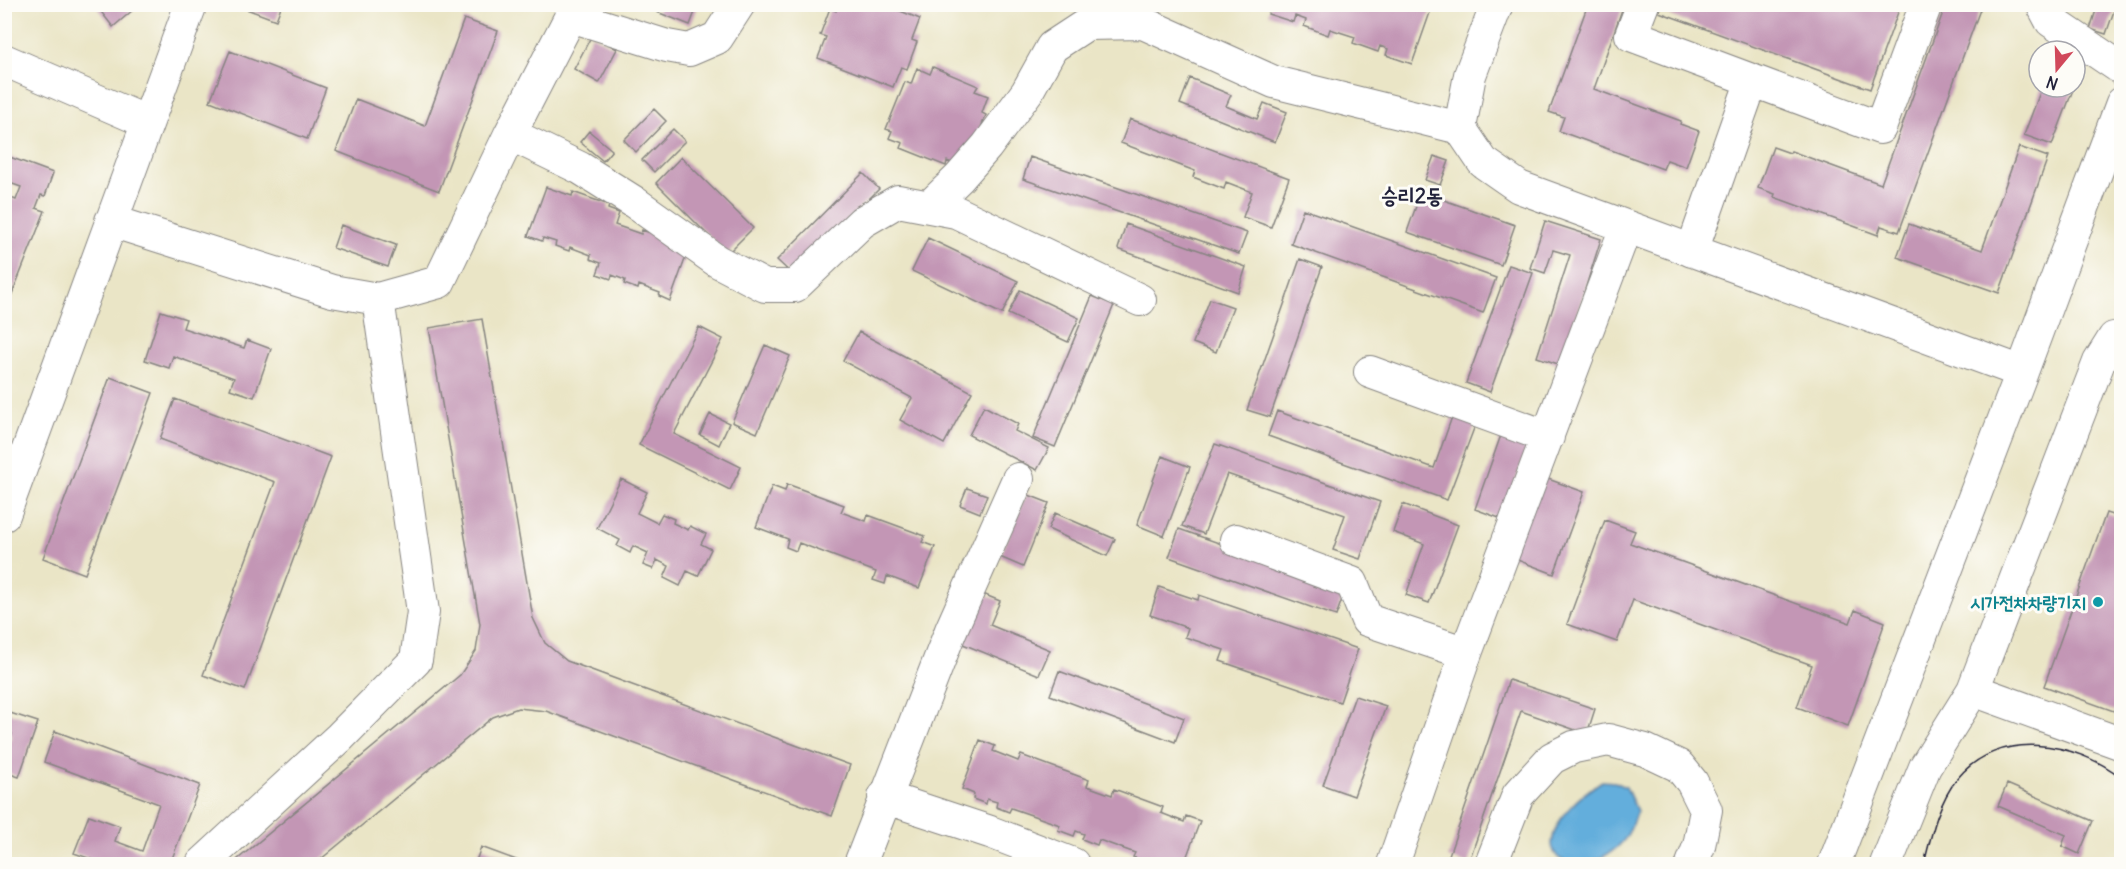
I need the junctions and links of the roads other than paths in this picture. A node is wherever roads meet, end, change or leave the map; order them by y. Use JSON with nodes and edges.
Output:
{"nodes":[{"id":1,"x":191,"y":4,"type":"edge"},
{"id":2,"x":739,"y":4,"type":"edge"},
{"id":3,"x":1497,"y":4,"type":"edge"},
{"id":4,"x":1643,"y":4,"type":"edge"},
{"id":5,"x":1926,"y":4,"type":"edge"},
{"id":6,"x":2042,"y":4,"type":"edge"},
{"id":7,"x":574,"y":10,"type":"edge"},
{"id":8,"x":4,"y":60,"type":"edge"},
{"id":9,"x":2121,"y":69,"type":"edge"},
{"id":10,"x":1752,"y":80,"type":"junction"},
{"id":11,"x":2121,"y":103,"type":"edge"},
{"id":12,"x":147,"y":122,"type":"junction"},
{"id":13,"x":1461,"y":128,"type":"junction"},
{"id":14,"x":510,"y":134,"type":"junction"},
{"id":15,"x":930,"y":206,"type":"junction"},
{"id":16,"x":111,"y":221,"type":"junction"},
{"id":17,"x":1626,"y":227,"type":"junction"},
{"id":18,"x":1692,"y":251,"type":"junction"},
{"id":19,"x":378,"y":299,"type":"junction"},
{"id":20,"x":1140,"y":300,"type":"dead end"},
{"id":21,"x":2121,"y":336,"type":"edge"},
{"id":22,"x":1370,"y":372,"type":"dead end"},
{"id":23,"x":2022,"y":372,"type":"junction"},
{"id":24,"x":1548,"y":436,"type":"junction"},
{"id":25,"x":1018,"y":479,"type":"dead end"},
{"id":26,"x":4,"y":515,"type":"edge"},
{"id":27,"x":1236,"y":540,"type":"dead end"},
{"id":28,"x":1466,"y":653,"type":"junction"},
{"id":29,"x":1973,"y":690,"type":"junction"},
{"id":30,"x":2121,"y":744,"type":"edge"},
{"id":31,"x":884,"y":797,"type":"junction"},
{"id":32,"x":1400,"y":862,"type":"edge"},
{"id":33,"x":202,"y":864,"type":"edge"},
{"id":34,"x":860,"y":864,"type":"edge"},
{"id":35,"x":1073,"y":864,"type":"edge"},
{"id":36,"x":1491,"y":864,"type":"edge"},
{"id":37,"x":1692,"y":864,"type":"edge"},
{"id":38,"x":1834,"y":864,"type":"edge"},
{"id":39,"x":1886,"y":864,"type":"edge"}],
"edges":[{"from":1,"to":12,"type":"street"},
{"from":2,"to":7,"type":"street"},
{"from":3,"to":13,"type":"street"},
{"from":4,"to":10,"type":"street"},
{"from":5,"to":10,"type":"street"},
{"from":6,"to":9,"type":"street"},
{"from":7,"to":14,"type":"street"},
{"from":8,"to":12,"type":"street"},
{"from":10,"to":18,"type":"street"},
{"from":11,"to":23,"type":"street"},
{"from":12,"to":16,"type":"street"},
{"from":13,"to":15,"type":"street"},
{"from":13,"to":17,"type":"street"},
{"from":14,"to":15,"type":"street"},
{"from":14,"to":19,"type":"street"},
{"from":15,"to":20,"type":"street"},
{"from":16,"to":19,"type":"street"},
{"from":16,"to":26,"type":"street"},
{"from":17,"to":18,"type":"street"},
{"from":17,"to":24,"type":"street"},
{"from":18,"to":23,"type":"street"},
{"from":19,"to":33,"type":"street"},
{"from":21,"to":29,"type":"street"},
{"from":22,"to":24,"type":"street"},
{"from":23,"to":38,"type":"street"},
{"from":24,"to":28,"type":"street"},
{"from":25,"to":31,"type":"street"},
{"from":27,"to":28,"type":"street"},
{"from":28,"to":32,"type":"street"},
{"from":29,"to":30,"type":"street"},
{"from":29,"to":39,"type":"street"},
{"from":31,"to":34,"type":"street"},
{"from":31,"to":35,"type":"street"},
{"from":36,"to":37,"type":"street"}]}
